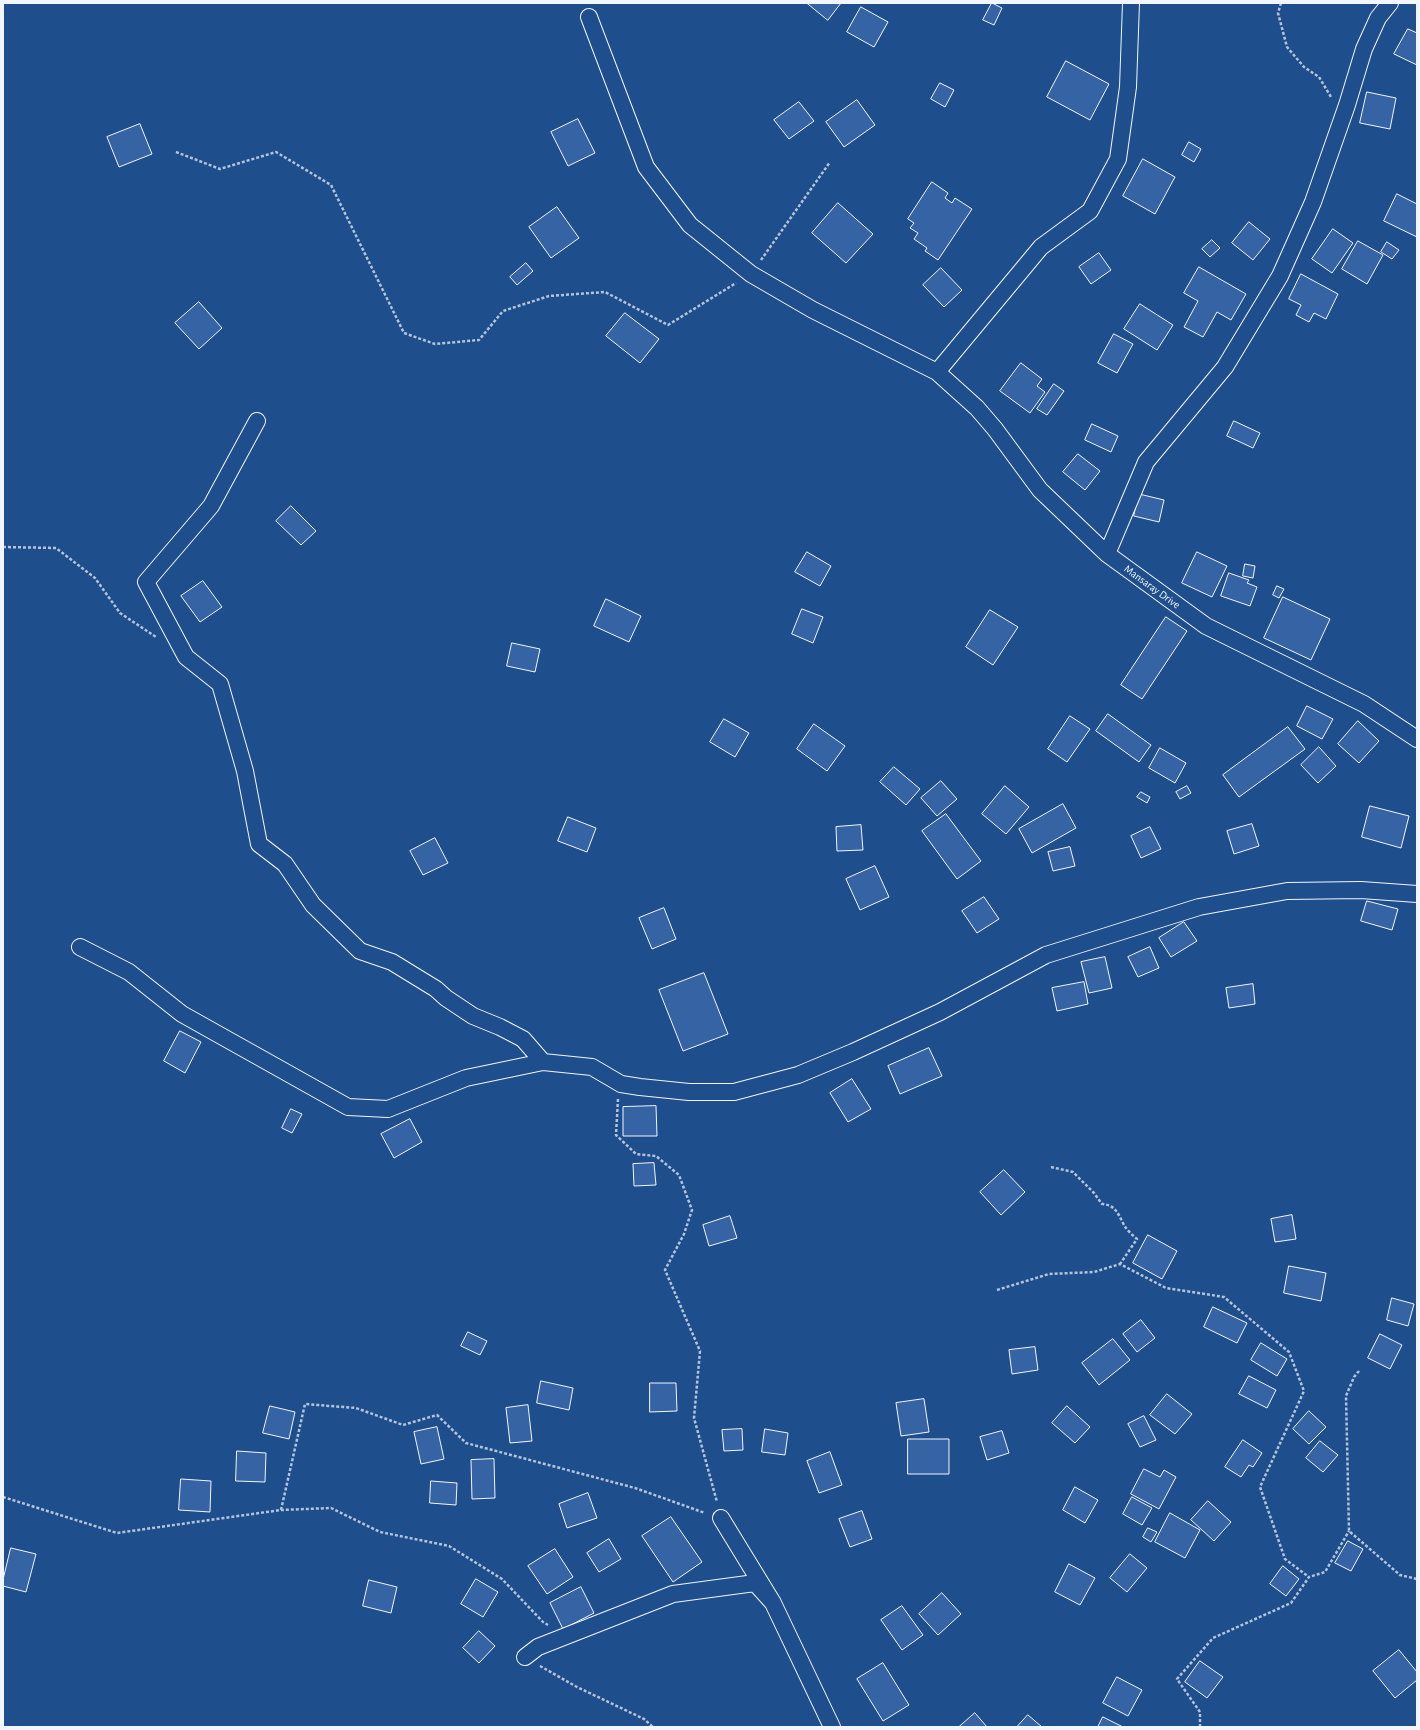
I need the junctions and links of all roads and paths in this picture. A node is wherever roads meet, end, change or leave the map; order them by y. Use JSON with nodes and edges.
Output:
{"nodes":[{"id":1,"x":1131,"y":3,"type":"edge"},
{"id":2,"x":1281,"y":3,"type":"edge"},
{"id":3,"x":1390,"y":3,"type":"edge"},
{"id":4,"x":589,"y":17,"type":"dead end"},
{"id":5,"x":1343,"y":117,"type":"junction"},
{"id":6,"x":176,"y":152,"type":"dead end"},
{"id":7,"x":830,"y":162,"type":"dead end"},
{"id":8,"x":751,"y":274,"type":"junction"},
{"id":9,"x":937,"y":372,"type":"junction"},
{"id":10,"x":257,"y":421,"type":"dead end"},
{"id":11,"x":3,"y":547,"type":"edge"},
{"id":12,"x":1107,"y":554,"type":"junction"},
{"id":13,"x":160,"y":640,"type":"dead end"},
{"id":14,"x":1417,"y":739,"type":"edge"},
{"id":15,"x":1417,"y":894,"type":"edge"},
{"id":16,"x":80,"y":947,"type":"dead end"},
{"id":17,"x":543,"y":1062,"type":"junction"},
{"id":18,"x":621,"y":1084,"type":"junction"},
{"id":19,"x":1051,"y":1167,"type":"dead end"},
{"id":20,"x":1120,"y":1264,"type":"junction"},
{"id":21,"x":997,"y":1290,"type":"dead end"},
{"id":22,"x":1358,"y":1371,"type":"dead end"},
{"id":23,"x":3,"y":1497,"type":"edge"},
{"id":24,"x":281,"y":1510,"type":"junction"},
{"id":25,"x":721,"y":1518,"type":"junction"},
{"id":26,"x":1349,"y":1532,"type":"junction"},
{"id":27,"x":1309,"y":1577,"type":"junction"},
{"id":28,"x":1417,"y":1579,"type":"edge"},
{"id":29,"x":773,"y":1604,"type":"junction"},
{"id":30,"x":568,"y":1636,"type":"junction"},
{"id":31,"x":525,"y":1657,"type":"joint"},
{"id":32,"x":653,"y":1727,"type":"edge"},
{"id":33,"x":832,"y":1727,"type":"edge"},
{"id":34,"x":1200,"y":1727,"type":"edge"}],
"edges":[{"from":1,"to":9,"type":"street"},
{"from":2,"to":5,"type":"path"},
{"from":3,"to":5,"type":"street"},
{"from":4,"to":8,"type":"street","name":"Mansaray Drive"},
{"from":5,"to":12,"type":"street"},
{"from":6,"to":8,"type":"path"},
{"from":7,"to":8,"type":"path"},
{"from":8,"to":9,"type":"street","name":"Mansaray Drive"},
{"from":9,"to":12,"type":"street","name":"Mansaray Drive"},
{"from":10,"to":17,"type":"street"},
{"from":11,"to":13,"type":"path"},
{"from":12,"to":14,"type":"street","name":"Mansaray Drive"},
{"from":15,"to":18,"type":"street"},
{"from":16,"to":17,"type":"street"},
{"from":17,"to":18,"type":"street"},
{"from":18,"to":25,"type":"path"},
{"from":19,"to":20,"type":"path"},
{"from":20,"to":21,"type":"path"},
{"from":20,"to":27,"type":"path"},
{"from":22,"to":26,"type":"path"},
{"from":23,"to":24,"type":"path"},
{"from":24,"to":25,"type":"path"},
{"from":24,"to":30,"type":"path"},
{"from":25,"to":29,"type":"street"},
{"from":26,"to":27,"type":"path"},
{"from":26,"to":28,"type":"path"},
{"from":27,"to":34,"type":"path"},
{"from":29,"to":30,"type":"street"},
{"from":29,"to":33,"type":"street"},
{"from":30,"to":31,"type":"street"},
{"from":31,"to":32,"type":"path"}]}
